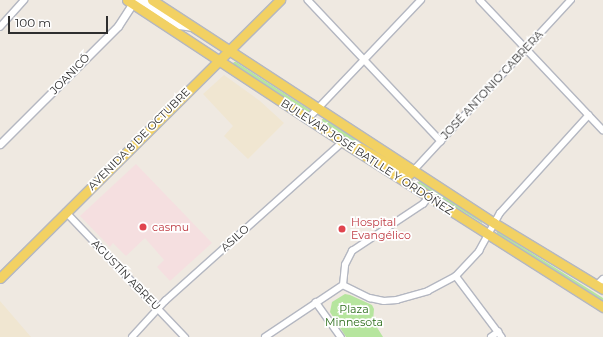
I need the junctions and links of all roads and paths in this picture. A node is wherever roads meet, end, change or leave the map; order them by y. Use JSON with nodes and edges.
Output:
{"nodes":[{"id":1,"x":24,"y":0,"type":"edge"},
{"id":2,"x":152,"y":0,"type":"edge"},
{"id":3,"x":280,"y":0,"type":"edge"},
{"id":4,"x":308,"y":0,"type":"edge"},
{"id":5,"x":421,"y":0,"type":"edge"},
{"id":6,"x":480,"y":0,"type":"edge"},
{"id":7,"x":571,"y":0,"type":"edge"},
{"id":8,"x":132,"y":1,"type":"edge"},
{"id":9,"x":0,"y":27,"type":"edge"},
{"id":10,"x":194,"y":27,"type":"junction"},
{"id":11,"x":526,"y":48,"type":"junction"},
{"id":12,"x":228,"y":50,"type":"junction"},
{"id":13,"x":217,"y":60,"type":"junction"},
{"id":14,"x":364,"y":60,"type":"junction"},
{"id":15,"x":318,"y":108,"type":"junction"},
{"id":16,"x":589,"y":115,"type":"junction"},
{"id":17,"x":308,"y":120,"type":"junction"},
{"id":18,"x":603,"y":130,"type":"edge"},
{"id":19,"x":441,"y":141,"type":"junction"},
{"id":20,"x":0,"y":144,"type":"edge"},
{"id":21,"x":345,"y":144,"type":"junction"},
{"id":22,"x":414,"y":170,"type":"junction"},
{"id":23,"x":429,"y":197,"type":"junction"},
{"id":24,"x":66,"y":212,"type":"junction"},
{"id":25,"x":494,"y":223,"type":"junction"},
{"id":26,"x":488,"y":234,"type":"junction"},
{"id":27,"x":456,"y":276,"type":"junction"},
{"id":28,"x":0,"y":278,"type":"edge"},
{"id":29,"x":343,"y":285,"type":"junction"},
{"id":30,"x":601,"y":285,"type":"edge"},
{"id":31,"x":316,"y":302,"type":"junction"},
{"id":32,"x":603,"y":307,"type":"edge"},
{"id":33,"x":158,"y":309,"type":"junction"},
{"id":34,"x":498,"y":332,"type":"junction"},
{"id":35,"x":132,"y":337,"type":"edge"},
{"id":36,"x":185,"y":337,"type":"edge"},
{"id":37,"x":265,"y":337,"type":"edge"},
{"id":38,"x":341,"y":337,"type":"edge"},
{"id":39,"x":491,"y":337,"type":"edge"},
{"id":40,"x":502,"y":337,"type":"edge"}],
"edges":[{"from":1,"to":9,"type":"street"},
{"from":2,"to":10,"type":"main road","name":"BULEVAR JOSÉ BATLLE Y ORDÓÑEZ"},
{"from":3,"to":12,"type":"main road","name":"AVENIDA 8 DE OCTUBRE"},
{"from":4,"to":14,"type":"street"},
{"from":5,"to":14,"type":"street"},
{"from":6,"to":11,"type":"street"},
{"from":7,"to":11,"type":"street","name":"JOSÉ ANTONIO CABRERA"},
{"from":8,"to":10,"type":"street","name":"BULEVAR JOSÉ BATLLE Y ORDÓÑEZ"},
{"from":8,"to":13,"type":"main road","name":"BULEVAR JOSÉ BATLLE Y ORDÓÑEZ"},
{"from":8,"to":20,"type":"street","name":"JOANICÓ"},
{"from":10,"to":12,"type":"main road","name":"BULEVAR JOSÉ BATLLE Y ORDÓÑEZ"},
{"from":11,"to":16,"type":"street"},
{"from":11,"to":19,"type":"street","name":"JOSÉ ANTONIO CABRERA"},
{"from":12,"to":13,"type":"main road","name":"AVENIDA 8 DE OCTUBRE"},
{"from":12,"to":15,"type":"main road","name":"BULEVAR JOSÉ BATLLE Y ORDÓÑEZ"},
{"from":13,"to":17,"type":"main road","name":"BULEVAR JOSÉ BATLLE Y ORDÓÑEZ"},
{"from":13,"to":24,"type":"main road","name":"AVENIDA 8 DE OCTUBRE"},
{"from":14,"to":15,"type":"street"},
{"from":14,"to":19,"type":"street"},
{"from":15,"to":17,"type":"street"},
{"from":15,"to":22,"type":"main road","name":"BULEVAR JOSÉ BATLLE Y ORDÓÑEZ"},
{"from":16,"to":18,"type":"street"},
{"from":16,"to":25,"type":"street"},
{"from":17,"to":21,"type":"main road","name":"BULEVAR JOSÉ BATLLE Y ORDÓÑEZ"},
{"from":19,"to":22,"type":"street","name":"JOSÉ ANTONIO CABRERA"},
{"from":21,"to":22,"type":"main road"},
{"from":21,"to":23,"type":"main road","name":"BULEVAR JOSÉ BATLLE Y ORDÓÑEZ"},
{"from":21,"to":33,"type":"street","name":"ASILO"},
{"from":22,"to":25,"type":"main road","name":"BULEVAR JOSÉ BATLLE Y ORDÓÑEZ"},
{"from":23,"to":26,"type":"main road","name":"BULEVAR JOSÉ BATLLE Y ORDÓÑEZ"},
{"from":23,"to":29,"type":"street"},
{"from":24,"to":28,"type":"main road","name":"AVENIDA 8 DE OCTUBRE"},
{"from":24,"to":33,"type":"street","name":"AGUSTÍN ABREU"},
{"from":25,"to":26,"type":"street"},
{"from":25,"to":30,"type":"main road","name":"BULEVAR JOSÉ BATLLE Y ORDÓÑEZ"},
{"from":26,"to":27,"type":"street"},
{"from":26,"to":32,"type":"main road","name":"BULEVAR JOSÉ BATLLE Y ORDÓÑEZ"},
{"from":27,"to":29,"type":"street"},
{"from":27,"to":34,"type":"street"},
{"from":29,"to":31,"type":"street"},
{"from":31,"to":37,"type":"street"},
{"from":31,"to":38,"type":"street"},
{"from":33,"to":35,"type":"street","name":"ASILO"},
{"from":33,"to":36,"type":"street","name":"AGUSTÍN ABREU"},
{"from":34,"to":39,"type":"street"},
{"from":34,"to":40,"type":"street"}]}
